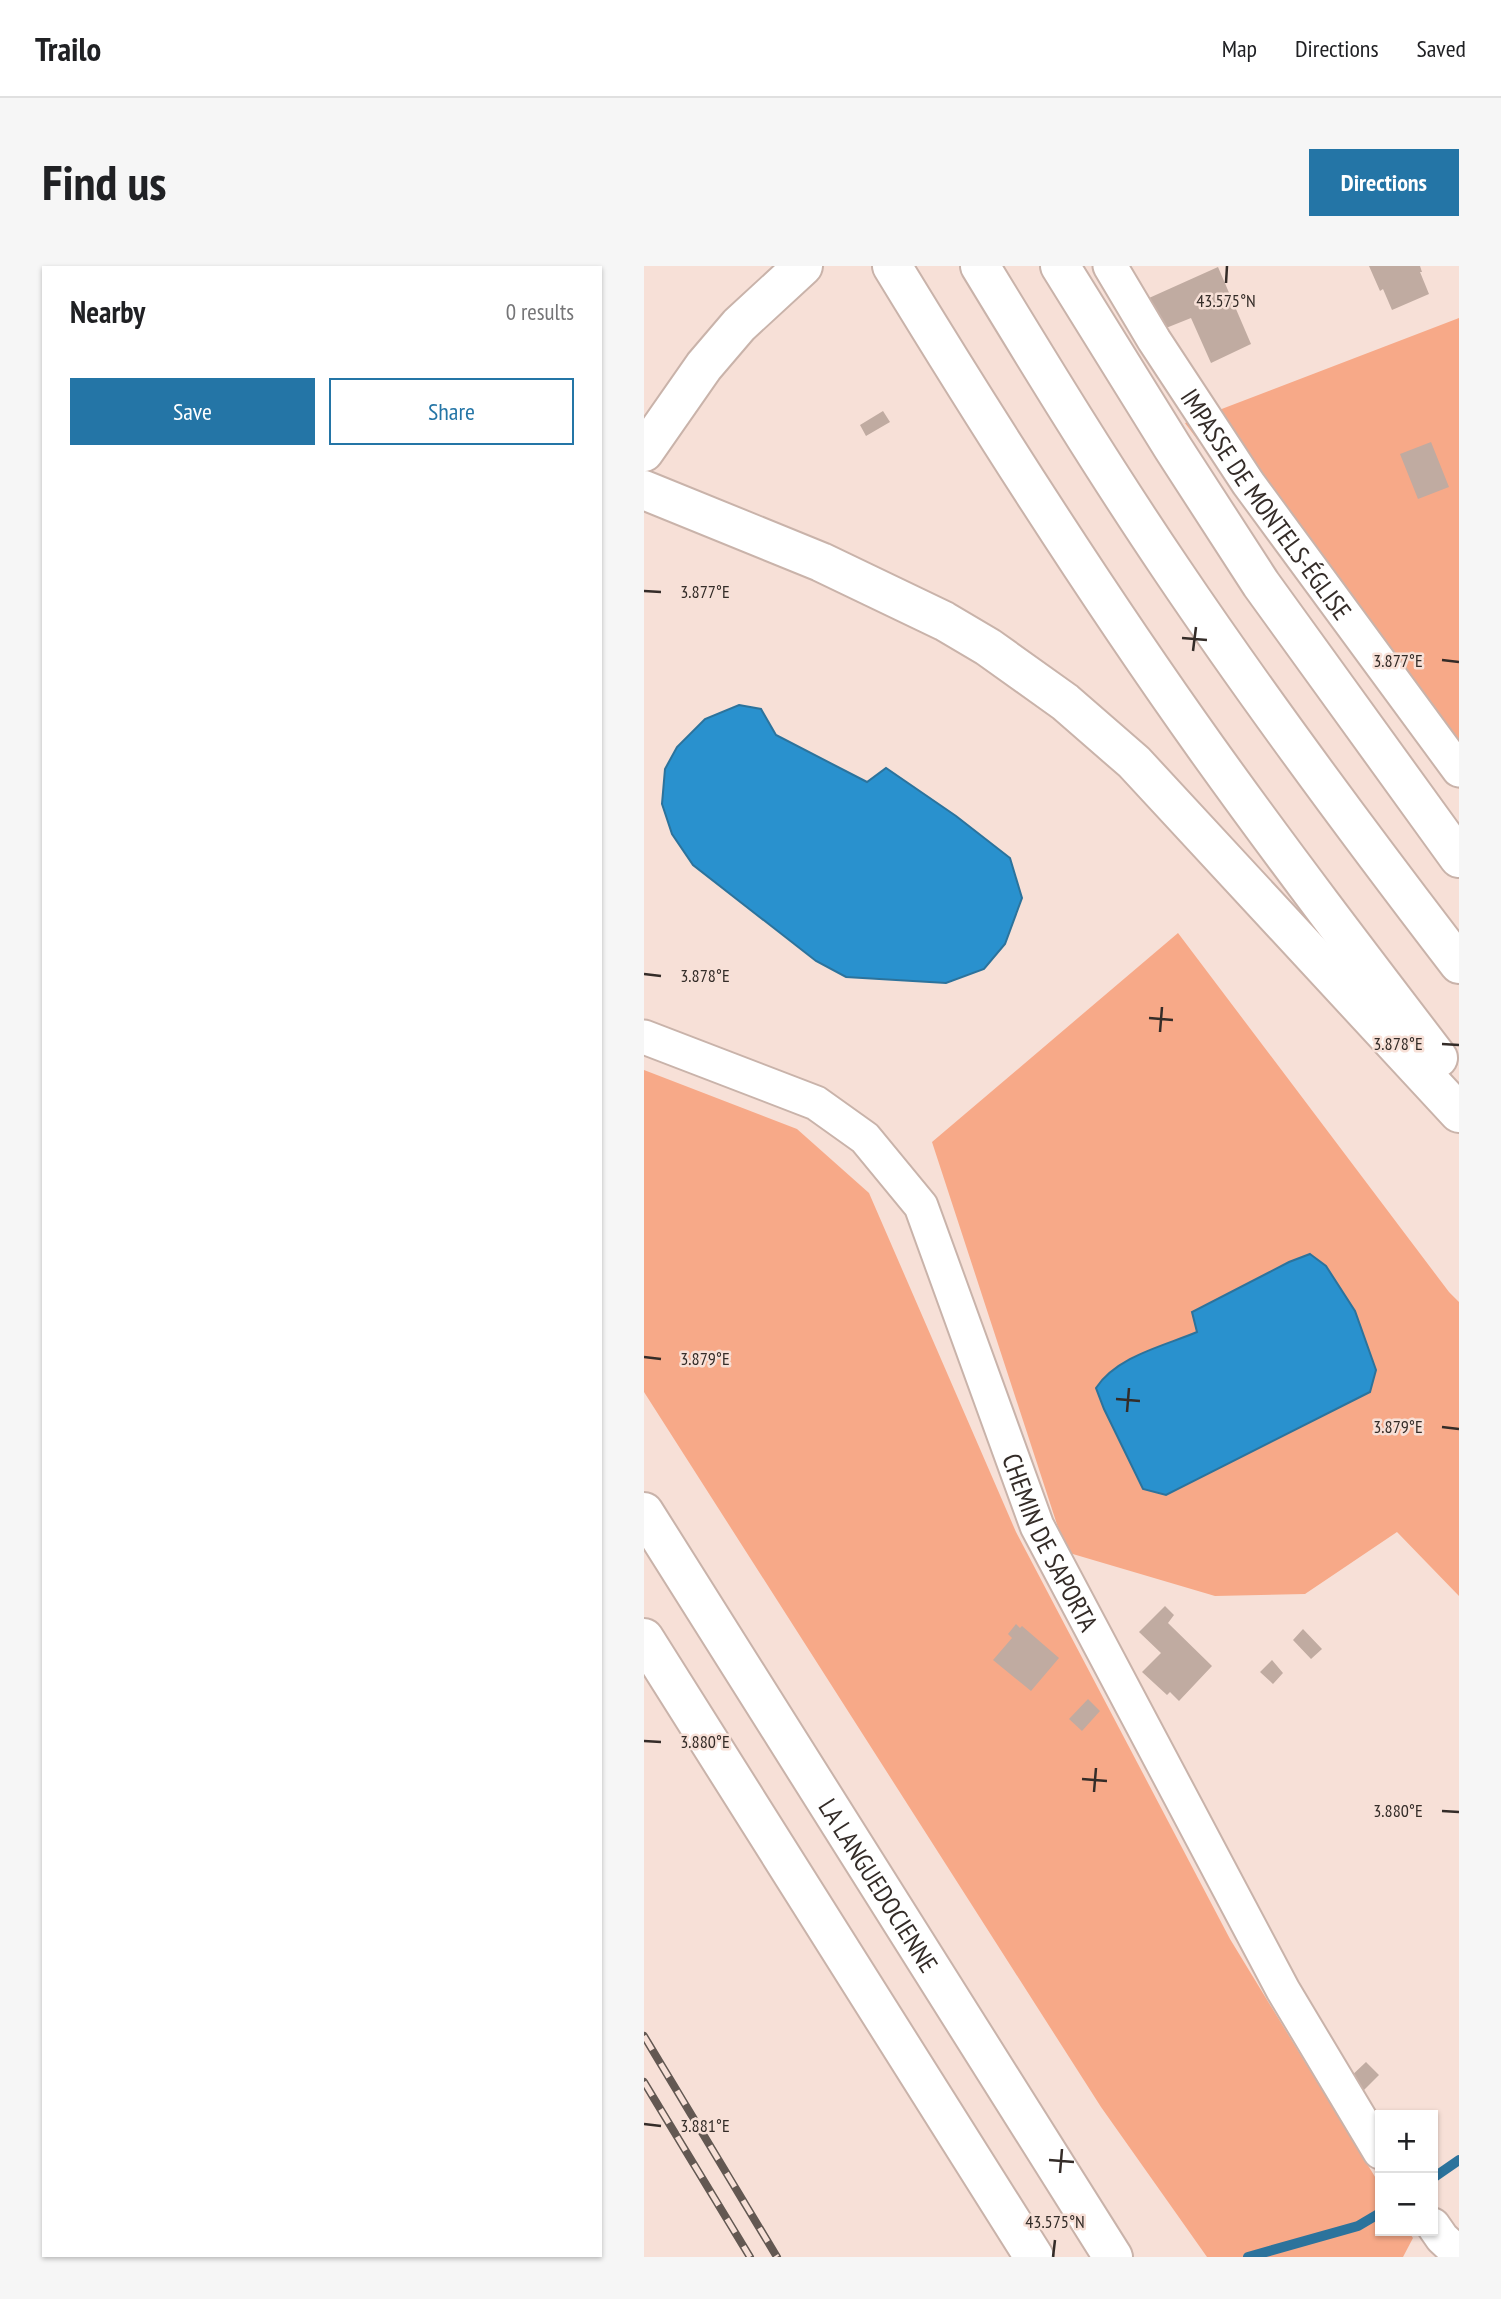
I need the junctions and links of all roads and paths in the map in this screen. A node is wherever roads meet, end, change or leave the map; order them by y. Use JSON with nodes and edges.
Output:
{"nodes":[{"id":1,"x":892,"y":266,"type":"edge"},
{"id":2,"x":980,"y":266,"type":"edge"},
{"id":3,"x":1060,"y":266,"type":"edge"},
{"id":4,"x":1110,"y":266,"type":"edge"},
{"id":5,"x":798,"y":271,"type":"edge"},
{"id":6,"x":648,"y":446,"type":"edge"},
{"id":7,"x":644,"y":490,"type":"edge"},
{"id":8,"x":1459,"y":770,"type":"edge"},
{"id":9,"x":1459,"y":858,"type":"edge"},
{"id":10,"x":1459,"y":964,"type":"edge"},
{"id":11,"x":644,"y":1037,"type":"edge"},
{"id":12,"x":1459,"y":1085,"type":"edge"},
{"id":13,"x":1459,"y":1113,"type":"edge"},
{"id":14,"x":644,"y":1512,"type":"edge"},
{"id":15,"x":644,"y":1638,"type":"edge"},
{"id":16,"x":1375,"y":2144,"type":"edge"},
{"id":17,"x":1438,"y":2232,"type":"edge"},
{"id":18,"x":1459,"y":2254,"type":"edge"},
{"id":19,"x":1034,"y":2257,"type":"edge"},
{"id":20,"x":1113,"y":2257,"type":"edge"}],
"edges":[{"from":1,"to":12,"type":"main road"},
{"from":2,"to":10,"type":"main road"},
{"from":3,"to":9,"type":"main road"},
{"from":4,"to":8,"type":"street","name":"IMPASSE DE MONTELS-ÉGLISE"},
{"from":5,"to":6,"type":"main road"},
{"from":7,"to":13,"type":"main road"},
{"from":11,"to":16,"type":"street","name":"CHEMIN DE SAPORTA"},
{"from":14,"to":20,"type":"main road","name":"LA LANGUEDOCIENNE"},
{"from":15,"to":19,"type":"main road"},
{"from":17,"to":18,"type":"street"}]}
